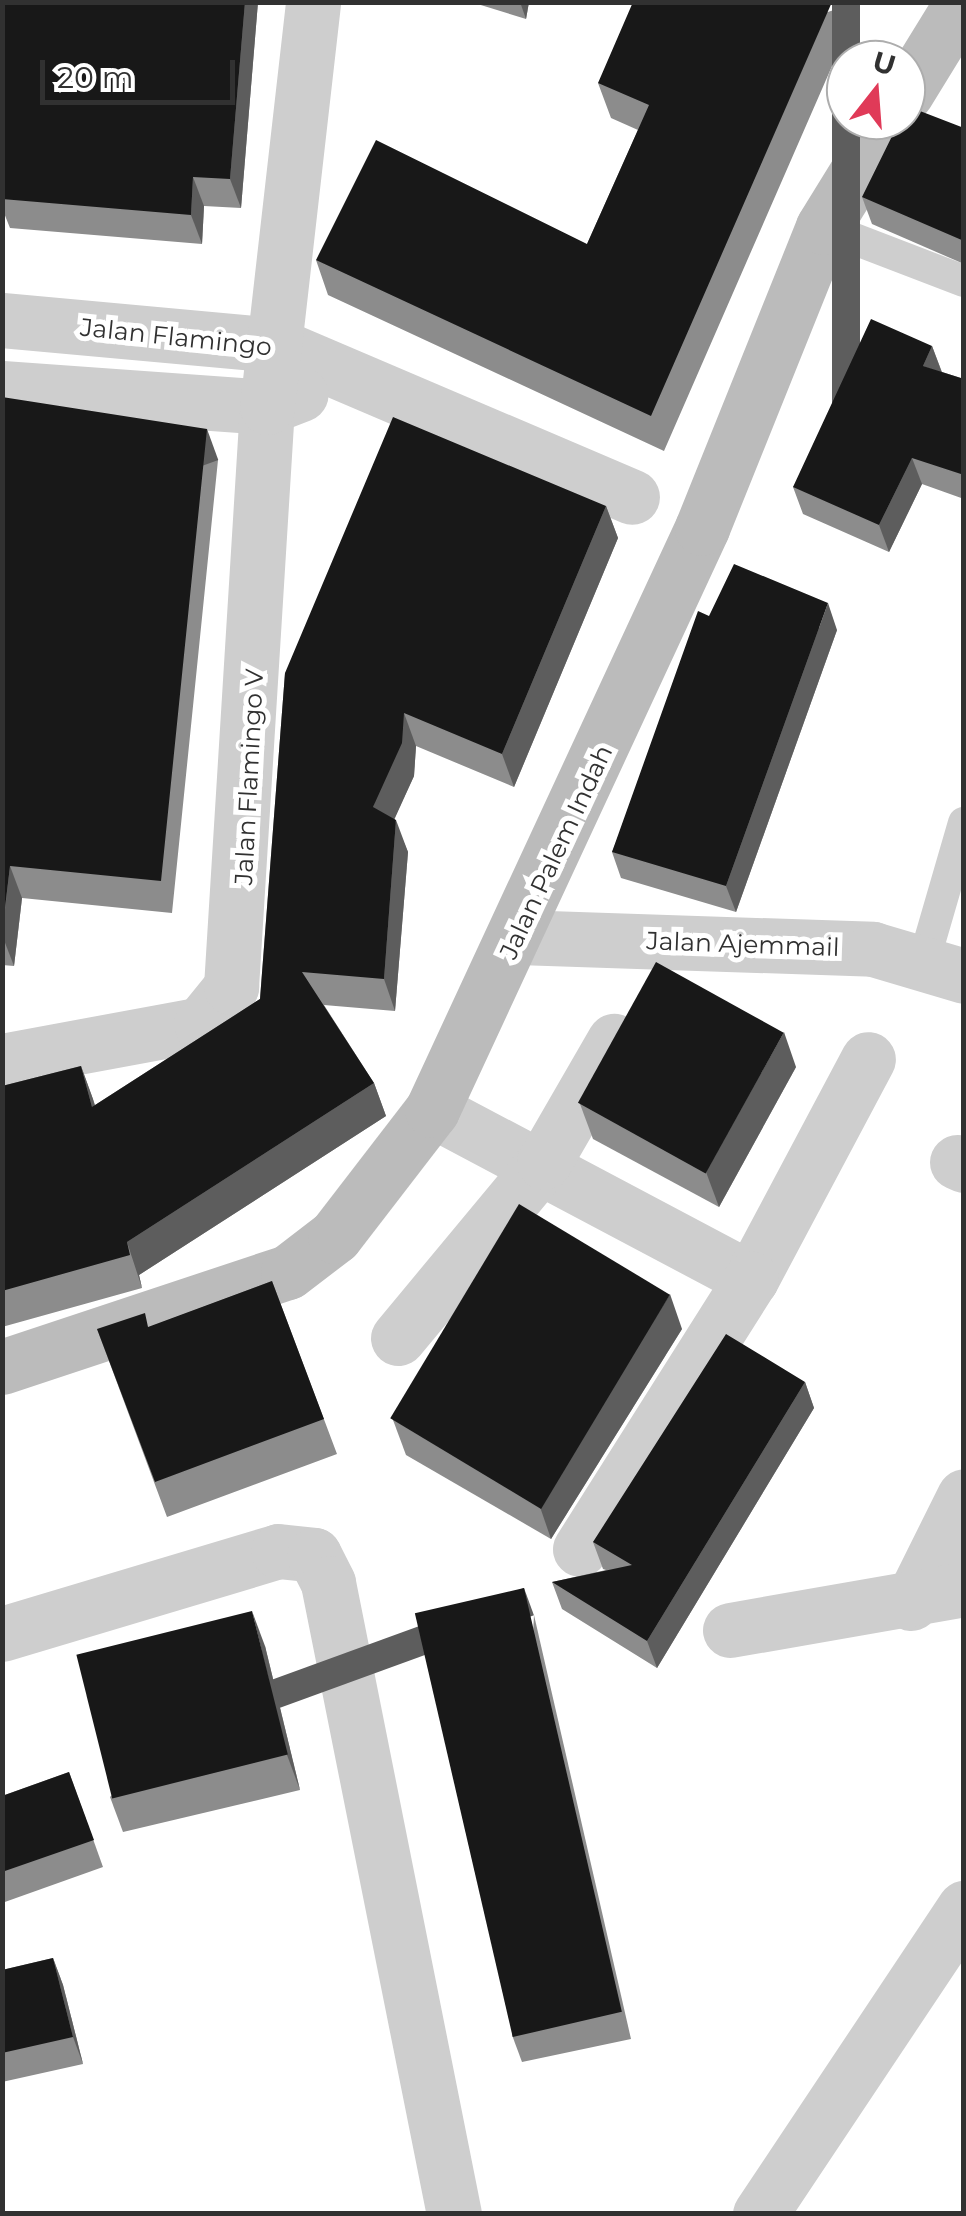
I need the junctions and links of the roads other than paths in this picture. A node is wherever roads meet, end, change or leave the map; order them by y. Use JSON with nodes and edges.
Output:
{"nodes":[{"id":1,"x":313,"y":2,"type":"edge"},
{"id":2,"x":962,"y":2,"type":"edge"},
{"id":3,"x":926,"y":60,"type":"edge"},
{"id":4,"x":877,"y":140,"type":"edge"},
{"id":5,"x":823,"y":227,"type":"junction"},
{"id":6,"x":964,"y":281,"type":"edge"},
{"id":7,"x":2,"y":320,"type":"edge"},
{"id":8,"x":276,"y":345,"type":"junction"},
{"id":9,"x":342,"y":378,"type":"junction"},
{"id":10,"x":2,"y":388,"type":"edge"},
{"id":11,"x":267,"y":408,"type":"junction"},
{"id":12,"x":632,"y":498,"type":"dead end"},
{"id":13,"x":964,"y":823,"type":"edge"},
{"id":14,"x":518,"y":937,"type":"junction"},
{"id":15,"x":943,"y":970,"type":"edge"},
{"id":16,"x":614,"y":1041,"type":"edge"},
{"id":17,"x":17,"y":1058,"type":"edge"},
{"id":18,"x":868,"y":1059,"type":"dead end"},
{"id":19,"x":432,"y":1110,"type":"junction"},
{"id":20,"x":544,"y":1162,"type":"junction"},
{"id":21,"x":751,"y":1280,"type":"junction"},
{"id":22,"x":398,"y":1338,"type":"dead end"},
{"id":23,"x":2,"y":1367,"type":"edge"},
{"id":24,"x":964,"y":1496,"type":"edge"},
{"id":25,"x":580,"y":1549,"type":"dead end"},
{"id":26,"x":964,"y":1589,"type":"edge"},
{"id":27,"x":911,"y":1603,"type":"junction"},
{"id":28,"x":730,"y":1630,"type":"dead end"},
{"id":29,"x":2,"y":1634,"type":"edge"},
{"id":30,"x":964,"y":1908,"type":"edge"},
{"id":31,"x":454,"y":2214,"type":"edge"},
{"id":32,"x":760,"y":2214,"type":"edge"}],
"edges":[{"from":1,"to":8,"type":"street","name":"Jalan Flamingo V"},
{"from":2,"to":3,"type":"street"},
{"from":4,"to":5,"type":"street","name":"Jalan Palem Indah"},
{"from":5,"to":6,"type":"lane"},
{"from":5,"to":14,"type":"street","name":"Jalan Palem Indah"},
{"from":7,"to":8,"type":"street","name":"Jalan Flamingo"},
{"from":8,"to":9,"type":"street","name":"Jalan Flamingo"},
{"from":8,"to":11,"type":"street","name":"Jalan Flamingo V"},
{"from":9,"to":11,"type":"street"},
{"from":9,"to":12,"type":"street","name":"Jalan Flamingo"},
{"from":10,"to":11,"type":"street"},
{"from":11,"to":17,"type":"street","name":"Jalan Flamingo V"},
{"from":13,"to":15,"type":"lane"},
{"from":14,"to":15,"type":"street","name":"Jalan Ajemmail"},
{"from":14,"to":19,"type":"street","name":"Jalan Palem Indah"},
{"from":16,"to":20,"type":"street"},
{"from":18,"to":21,"type":"street"},
{"from":19,"to":20,"type":"street"},
{"from":19,"to":23,"type":"street","name":"Jalan Palem Indah"},
{"from":20,"to":21,"type":"street"},
{"from":20,"to":22,"type":"street"},
{"from":21,"to":25,"type":"street"},
{"from":24,"to":27,"type":"street"},
{"from":26,"to":27,"type":"street"},
{"from":27,"to":28,"type":"street"},
{"from":29,"to":31,"type":"street"},
{"from":30,"to":32,"type":"street"}]}
